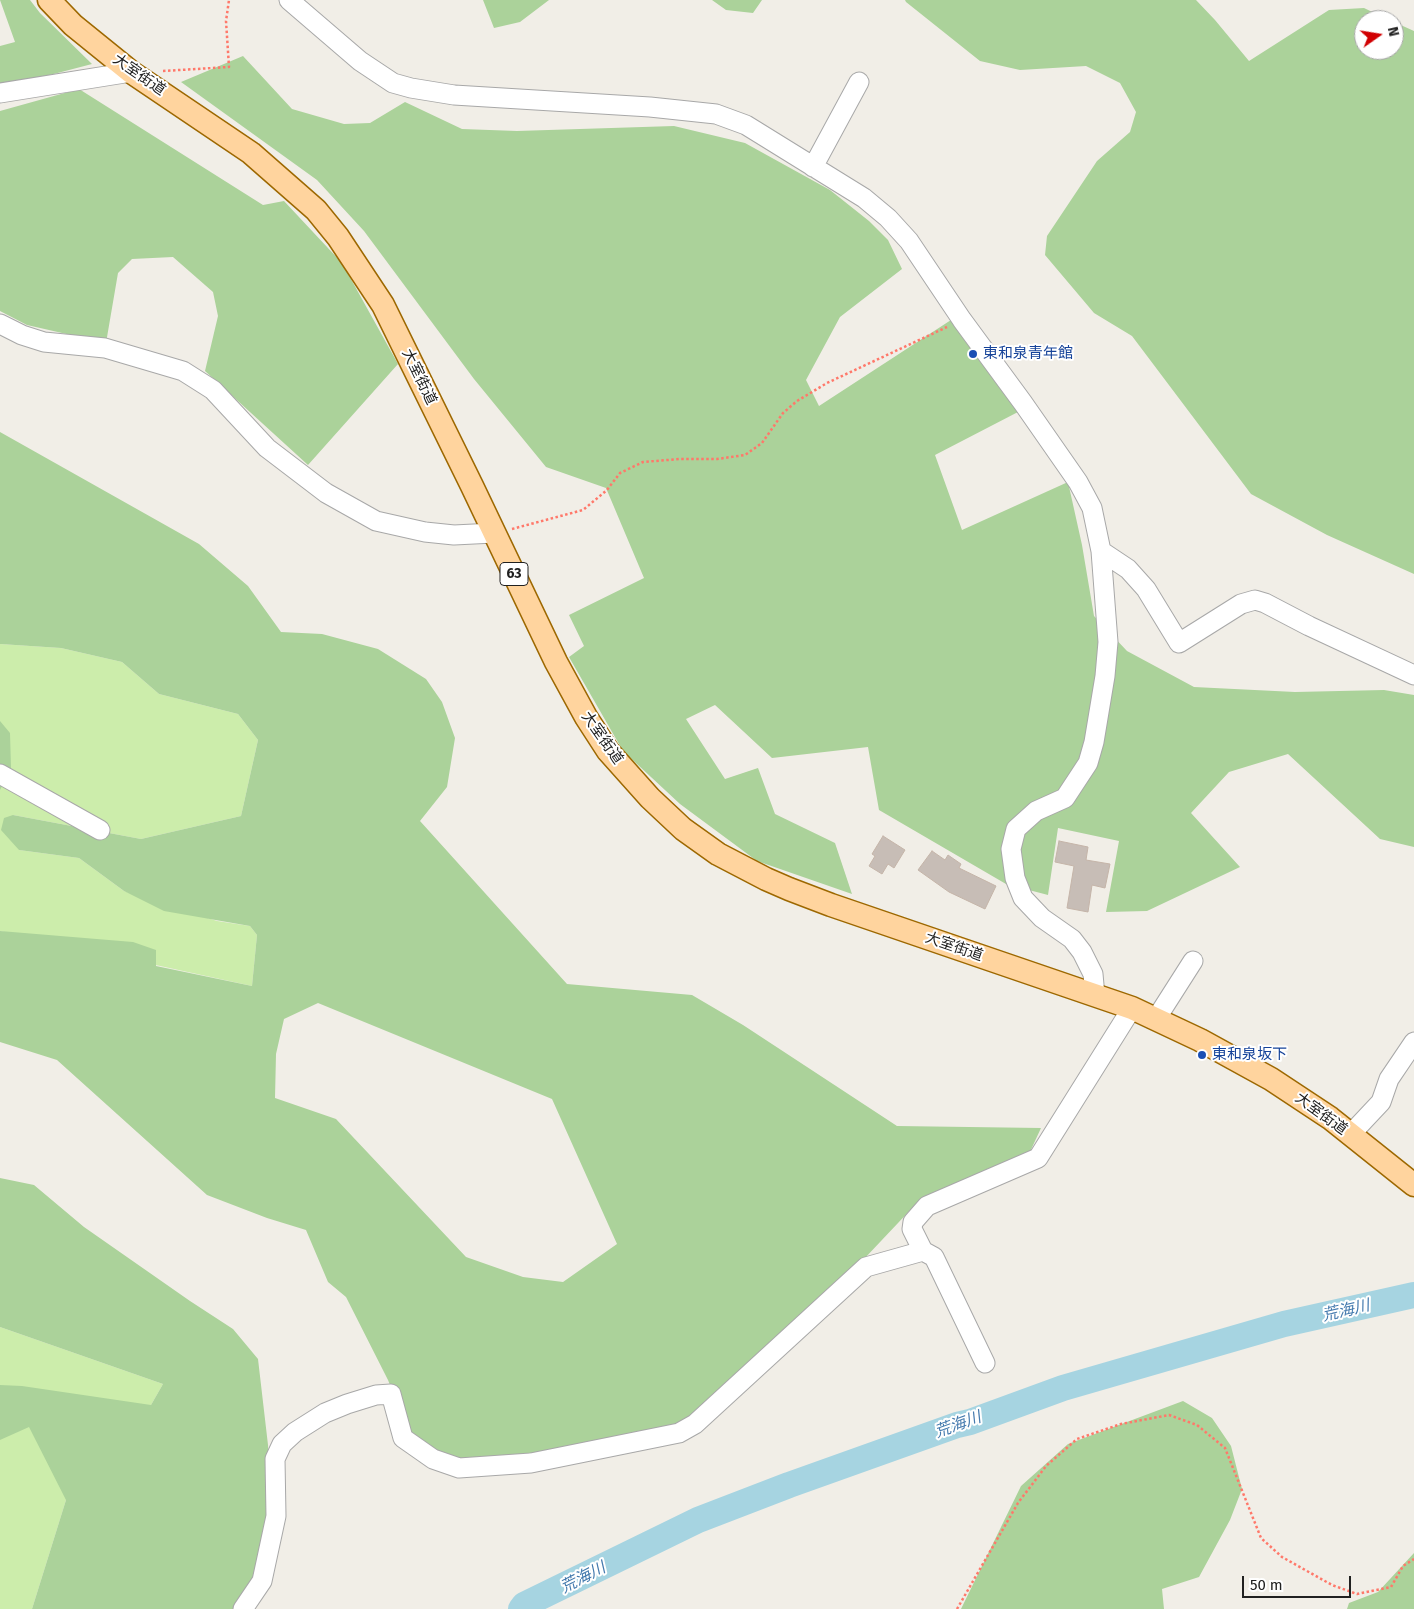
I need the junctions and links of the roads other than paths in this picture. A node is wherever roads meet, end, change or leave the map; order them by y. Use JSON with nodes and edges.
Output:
{"nodes":[{"id":1,"x":49,"y":0,"type":"edge"},
{"id":2,"x":289,"y":0,"type":"edge"},
{"id":3,"x":131,"y":72,"type":"junction"},
{"id":4,"x":859,"y":82,"type":"dead end"},
{"id":5,"x":0,"y":93,"type":"edge"},
{"id":6,"x":813,"y":168,"type":"junction"},
{"id":7,"x":0,"y":324,"type":"edge"},
{"id":8,"x":494,"y":534,"type":"junction"},
{"id":9,"x":1102,"y":551,"type":"junction"},
{"id":10,"x":1414,"y":675,"type":"edge"},
{"id":11,"x":0,"y":774,"type":"edge"},
{"id":12,"x":100,"y":830,"type":"dead end"},
{"id":13,"x":1193,"y":961,"type":"dead end"},
{"id":14,"x":1095,"y":996,"type":"junction"},
{"id":15,"x":1132,"y":1008,"type":"junction"},
{"id":16,"x":1156,"y":1019,"type":"junction"},
{"id":17,"x":1414,"y":1042,"type":"edge"},
{"id":18,"x":1350,"y":1135,"type":"junction"},
{"id":19,"x":1414,"y":1185,"type":"edge"},
{"id":20,"x":923,"y":1251,"type":"junction"},
{"id":21,"x":984,"y":1363,"type":"dead end"},
{"id":22,"x":243,"y":1609,"type":"edge"}],
"edges":[{"from":1,"to":3,"type":"main road","name":"大室街道","number":"63"},
{"from":2,"to":6,"type":"street"},
{"from":3,"to":5,"type":"street"},
{"from":3,"to":8,"type":"main road","name":"大室街道","number":"63"},
{"from":4,"to":6,"type":"street"},
{"from":6,"to":9,"type":"street"},
{"from":7,"to":8,"type":"street"},
{"from":8,"to":14,"type":"main road","name":"大室街道","number":"63"},
{"from":9,"to":10,"type":"street"},
{"from":9,"to":14,"type":"street"},
{"from":11,"to":12,"type":"street"},
{"from":13,"to":16,"type":"street"},
{"from":14,"to":15,"type":"main road","name":"大室街道","number":"63"},
{"from":15,"to":16,"type":"main road","name":"大室街道","number":"63"},
{"from":15,"to":20,"type":"street"},
{"from":16,"to":18,"type":"main road","name":"大室街道","number":"63"},
{"from":17,"to":18,"type":"street"},
{"from":18,"to":19,"type":"main road","name":"大室街道","number":"63"},
{"from":20,"to":21,"type":"street"},
{"from":20,"to":22,"type":"street"}]}
